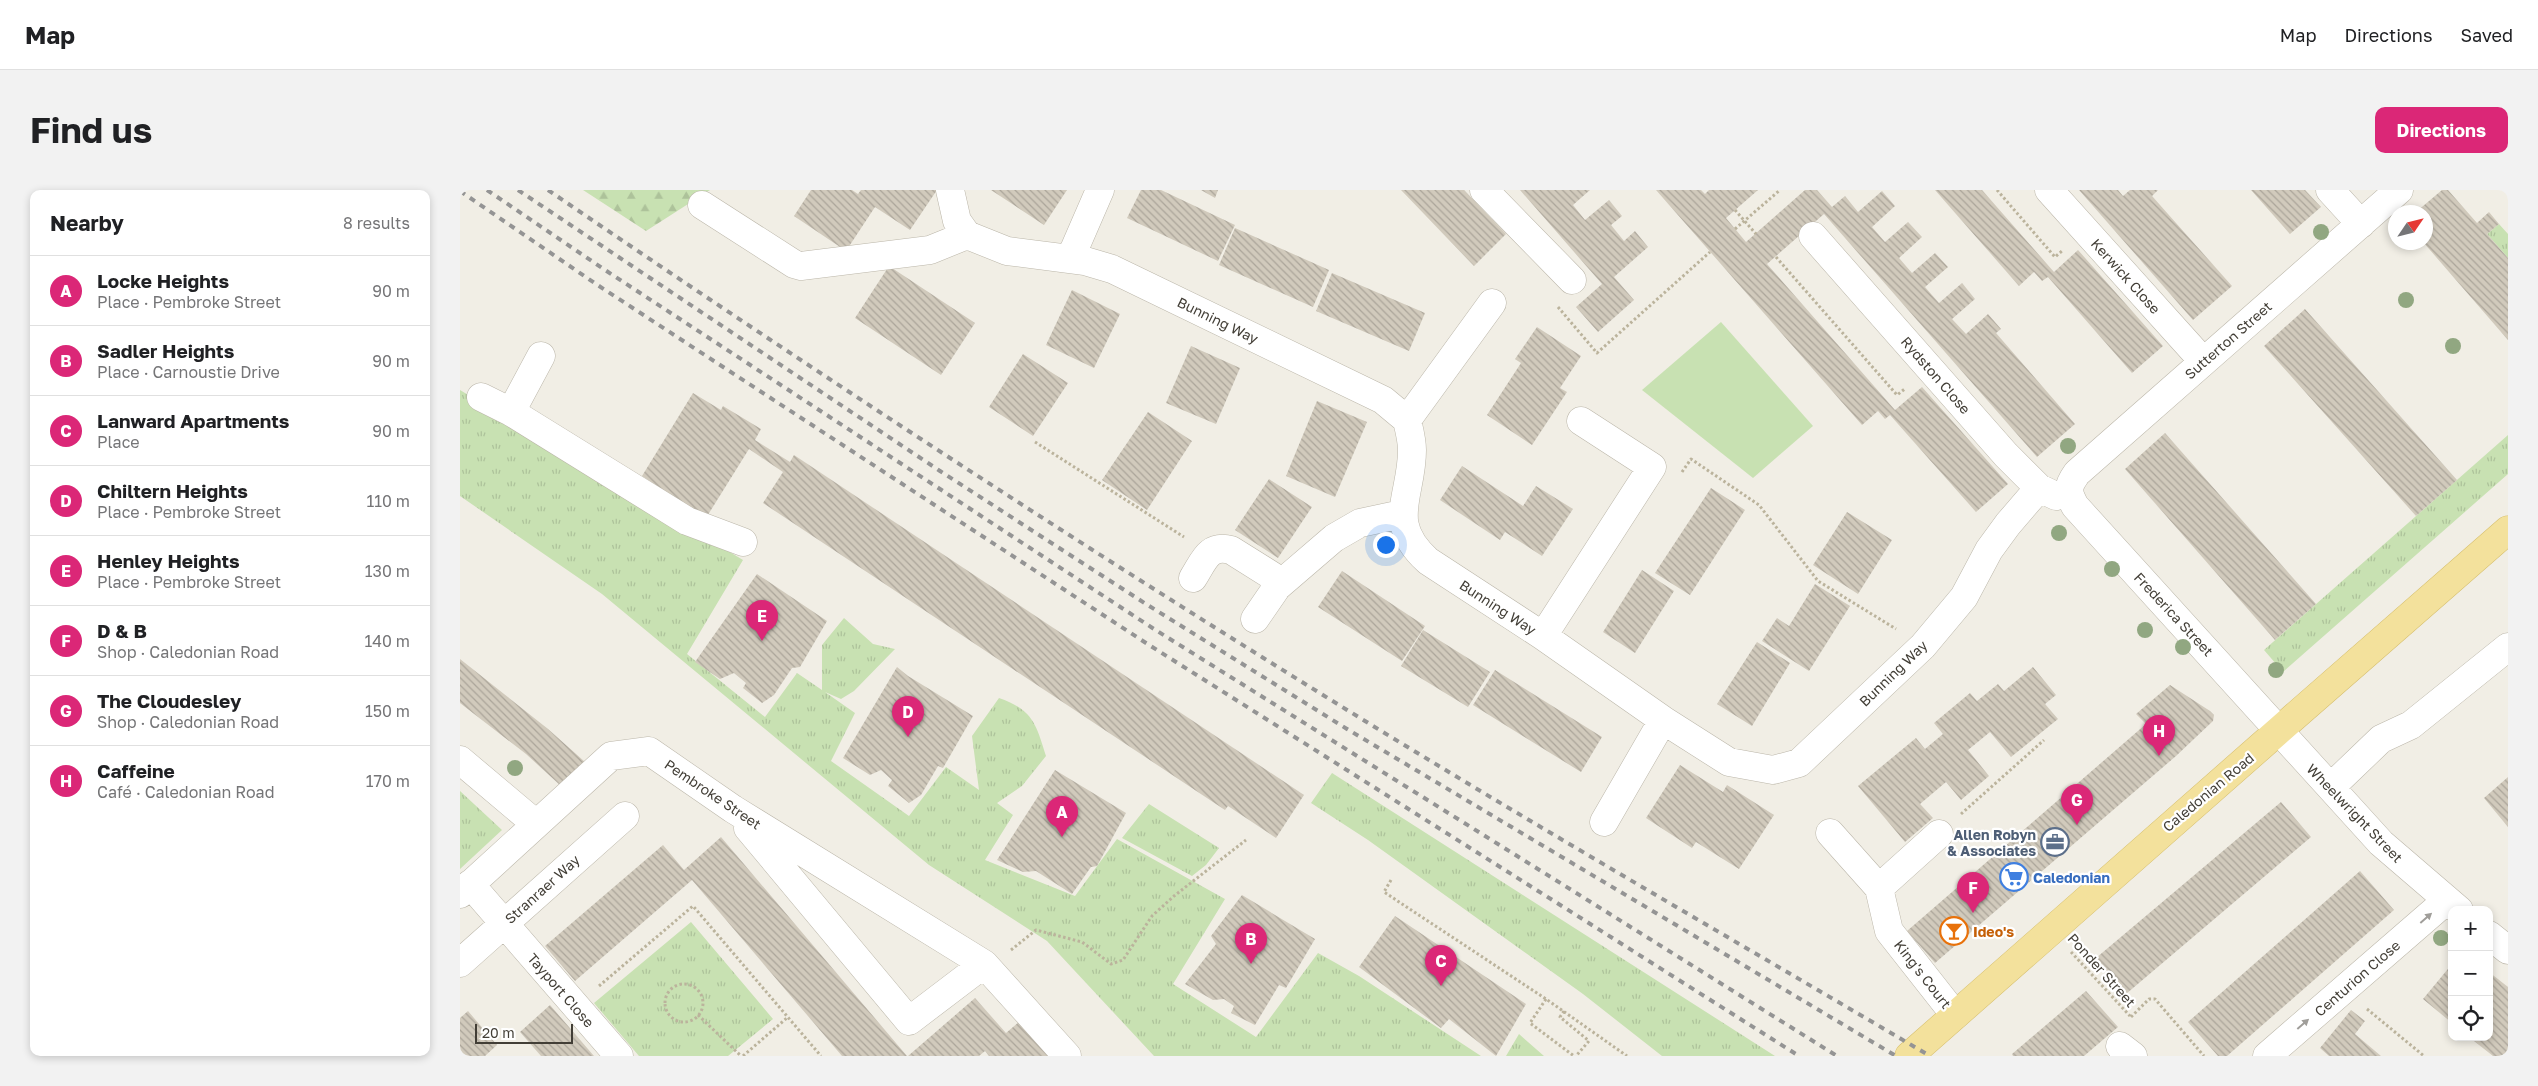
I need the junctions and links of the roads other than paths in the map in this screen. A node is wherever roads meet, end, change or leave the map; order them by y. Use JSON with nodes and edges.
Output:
{"nodes":[{"id":1,"x":950,"y":190,"type":"edge"},
{"id":2,"x":1100,"y":190,"type":"edge"},
{"id":3,"x":1484,"y":190,"type":"edge"},
{"id":4,"x":2049,"y":190,"type":"edge"},
{"id":5,"x":2330,"y":190,"type":"edge"},
{"id":6,"x":2399,"y":190,"type":"edge"},
{"id":7,"x":702,"y":205,"type":"dead end"},
{"id":8,"x":2361,"y":224,"type":"junction"},
{"id":9,"x":967,"y":235,"type":"junction"},
{"id":10,"x":1813,"y":236,"type":"dead end"},
{"id":11,"x":1070,"y":259,"type":"junction"},
{"id":12,"x":1572,"y":280,"type":"road end"},
{"id":13,"x":1492,"y":303,"type":"dead end"},
{"id":14,"x":541,"y":356,"type":"dead end"},
{"id":15,"x":2204,"y":361,"type":"junction"},
{"id":16,"x":481,"y":397,"type":"dead end"},
{"id":17,"x":511,"y":412,"type":"junction"},
{"id":18,"x":1407,"y":420,"type":"junction"},
{"id":19,"x":1581,"y":422,"type":"dead end"},
{"id":20,"x":2038,"y":488,"type":"junction"},
{"id":21,"x":2070,"y":496,"type":"junction"},
{"id":22,"x":1402,"y":514,"type":"junction"},
{"id":23,"x":2508,"y":530,"type":"edge"},
{"id":24,"x":743,"y":542,"type":"dead end"},
{"id":25,"x":1193,"y":578,"type":"dead end"},
{"id":26,"x":1282,"y":582,"type":"junction"},
{"id":27,"x":1255,"y":619,"type":"dead end"},
{"id":28,"x":1543,"y":636,"type":"junction"},
{"id":29,"x":2508,"y":647,"type":"edge"},
{"id":30,"x":1663,"y":720,"type":"junction"},
{"id":31,"x":2279,"y":731,"type":"junction"},
{"id":32,"x":460,"y":760,"type":"edge"},
{"id":33,"x":2331,"y":787,"type":"junction"},
{"id":34,"x":733,"y":809,"type":"junction"},
{"id":35,"x":625,"y":816,"type":"dead end"},
{"id":36,"x":1604,"y":822,"type":"dead end"},
{"id":37,"x":536,"y":824,"type":"junction"},
{"id":38,"x":1830,"y":833,"type":"dead end"},
{"id":39,"x":1939,"y":834,"type":"road end"},
{"id":40,"x":1879,"y":888,"type":"junction"},
{"id":41,"x":465,"y":889,"type":"edge"},
{"id":42,"x":2453,"y":905,"type":"edge"},
{"id":43,"x":504,"y":924,"type":"junction"},
{"id":44,"x":2493,"y":938,"type":"edge"},
{"id":45,"x":2508,"y":950,"type":"edge"},
{"id":46,"x":996,"y":959,"type":"junction"},
{"id":47,"x":460,"y":963,"type":"edge"},
{"id":48,"x":1955,"y":1015,"type":"junction"},
{"id":49,"x":618,"y":1056,"type":"edge"},
{"id":50,"x":1066,"y":1056,"type":"edge"},
{"id":51,"x":1909,"y":1056,"type":"edge"},
{"id":52,"x":2266,"y":1056,"type":"edge"}],
"edges":[{"from":1,"to":9,"type":"street"},
{"from":2,"to":11,"type":"street"},
{"from":3,"to":12,"type":"street"},
{"from":4,"to":15,"type":"street","name":"Kerwick Close"},
{"from":5,"to":8,"type":"street"},
{"from":6,"to":8,"type":"street","name":"Sutterton Street"},
{"from":7,"to":9,"type":"street"},
{"from":8,"to":15,"type":"street","name":"Sutterton Street"},
{"from":9,"to":11,"type":"street","name":"Bunning Way"},
{"from":10,"to":20,"type":"street","name":"Rydston Close"},
{"from":11,"to":18,"type":"street","name":"Bunning Way"},
{"from":13,"to":18,"type":"street"},
{"from":14,"to":17,"type":"street"},
{"from":15,"to":21,"type":"street","name":"Sutterton Street"},
{"from":16,"to":17,"type":"street"},
{"from":17,"to":24,"type":"street"},
{"from":18,"to":22,"type":"street","name":"Bunning Way"},
{"from":19,"to":28,"type":"street"},
{"from":20,"to":21,"type":"street","name":"Rydston Close"},
{"from":20,"to":30,"type":"street","name":"Bunning Way"},
{"from":21,"to":31,"type":"street","name":"Frederica Street"},
{"from":22,"to":26,"type":"street"},
{"from":22,"to":28,"type":"street","name":"Bunning Way"},
{"from":23,"to":31,"type":"main road","name":"Caledonian Road"},
{"from":25,"to":26,"type":"street"},
{"from":26,"to":27,"type":"street"},
{"from":28,"to":30,"type":"street","name":"Bunning Way"},
{"from":29,"to":33,"type":"street"},
{"from":30,"to":36,"type":"street"},
{"from":31,"to":33,"type":"street","name":"Wheelwright Street"},
{"from":31,"to":48,"type":"main road","name":"Caledonian Road"},
{"from":32,"to":37,"type":"street"},
{"from":33,"to":42,"type":"street","name":"Wheelwright Street"},
{"from":34,"to":37,"type":"street","name":"Pembroke Street"},
{"from":34,"to":46,"type":"street","name":"Pembroke Street"},
{"from":34,"to":46,"type":"street"},
{"from":35,"to":43,"type":"street","name":"Stranraer Way"},
{"from":37,"to":41,"type":"street","name":"Pembroke Street"},
{"from":38,"to":40,"type":"street","name":"King's Court"},
{"from":39,"to":40,"type":"street"},
{"from":40,"to":48,"type":"street","name":"King's Court"},
{"from":41,"to":43,"type":"street","name":"Tayport Close"},
{"from":52,"to":42,"type":"street","name":"Centurion Close","one_way":true},
{"from":43,"to":47,"type":"street","name":"Stranraer Way"},
{"from":43,"to":49,"type":"street","name":"Tayport Close"},
{"from":44,"to":45,"type":"street"},
{"from":46,"to":50,"type":"street","name":"Pembroke Street"},
{"from":48,"to":51,"type":"main road","name":"Caledonian Road"}]}
